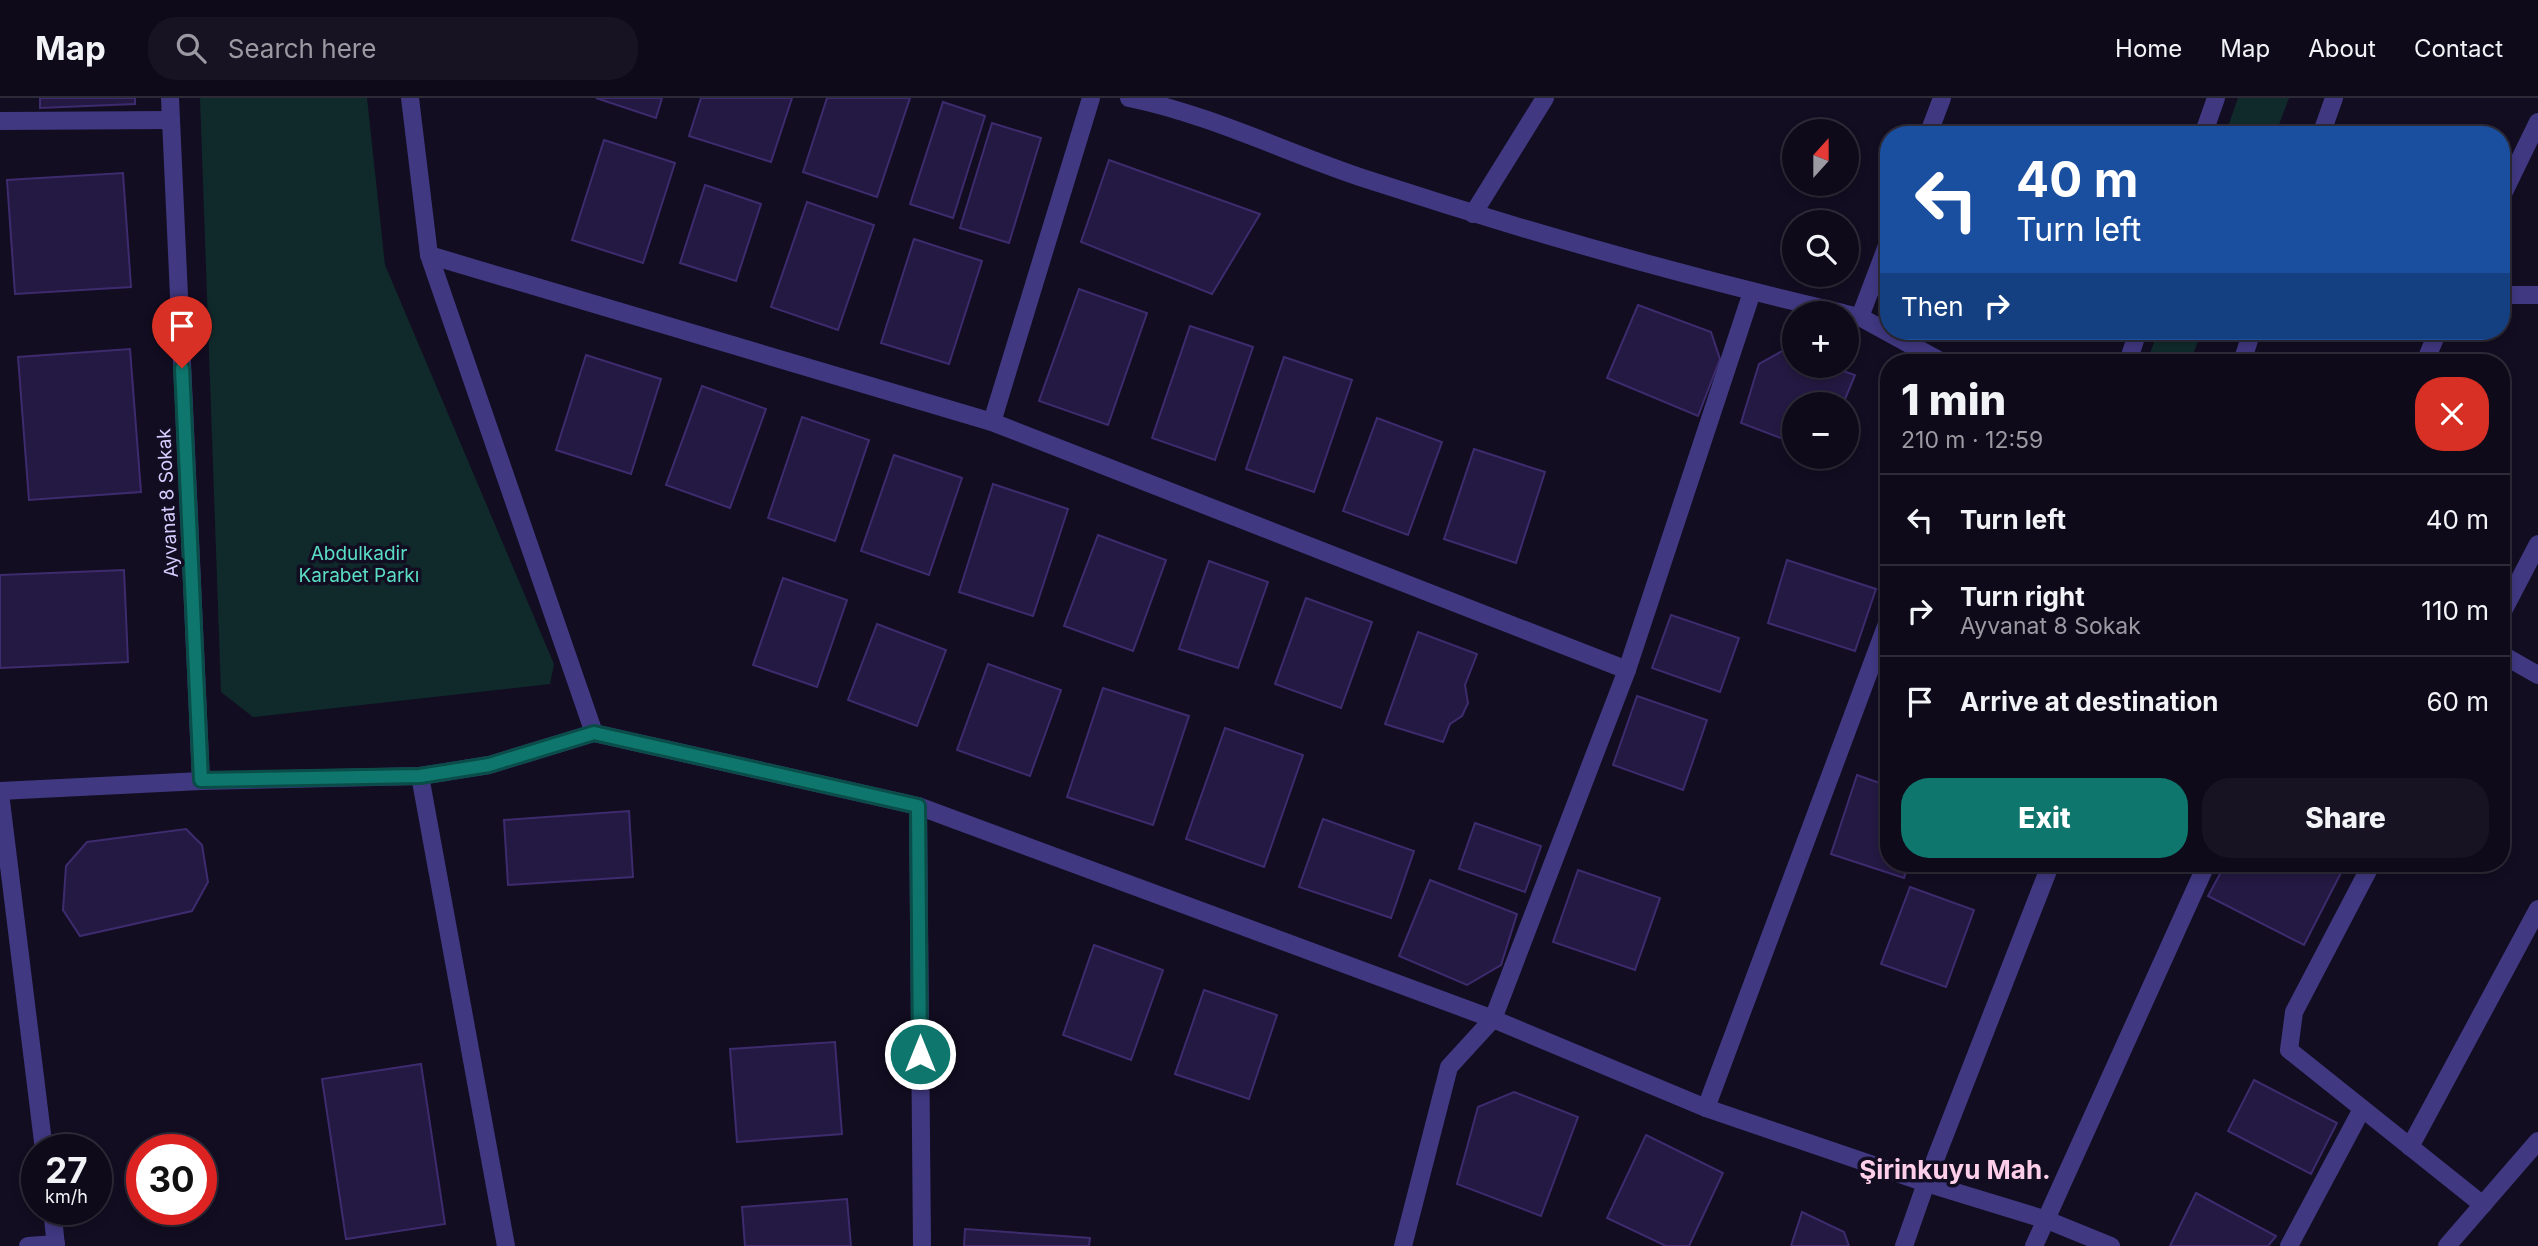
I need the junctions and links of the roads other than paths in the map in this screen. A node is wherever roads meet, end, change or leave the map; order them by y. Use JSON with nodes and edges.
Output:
{"nodes":[{"id":1,"x":170,"y":98,"type":"edge"},
{"id":2,"x":410,"y":98,"type":"edge"},
{"id":3,"x":1091,"y":98,"type":"edge"},
{"id":4,"x":1129,"y":98,"type":"edge"},
{"id":5,"x":1545,"y":98,"type":"edge"},
{"id":6,"x":1942,"y":98,"type":"edge"},
{"id":7,"x":2216,"y":98,"type":"edge"},
{"id":8,"x":2334,"y":98,"type":"edge"},
{"id":9,"x":1167,"y":102,"type":"edge"},
{"id":10,"x":171,"y":120,"type":"junction"},
{"id":11,"x":0,"y":121,"type":"edge"},
{"id":12,"x":2538,"y":122,"type":"edge"},
{"id":13,"x":1931,"y":126,"type":"edge"},
{"id":14,"x":2206,"y":126,"type":"edge"},
{"id":15,"x":2324,"y":126,"type":"edge"},
{"id":16,"x":2510,"y":180,"type":"edge"},
{"id":17,"x":1473,"y":214,"type":"junction"},
{"id":18,"x":429,"y":255,"type":"junction"},
{"id":19,"x":1880,"y":258,"type":"edge"},
{"id":20,"x":1752,"y":292,"type":"junction"},
{"id":21,"x":2510,"y":295,"type":"edge"},
{"id":22,"x":2538,"y":295,"type":"edge"},
{"id":23,"x":1790,"y":301,"type":"edge"},
{"id":24,"x":1857,"y":301,"type":"edge"},
{"id":25,"x":1859,"y":320,"type":"edge"},
{"id":26,"x":1880,"y":330,"type":"edge"},
{"id":27,"x":1899,"y":340,"type":"edge"},
{"id":28,"x":1926,"y":354,"type":"edge"},
{"id":29,"x":992,"y":422,"type":"junction"},
{"id":30,"x":2538,"y":544,"type":"edge"},
{"id":31,"x":2510,"y":598,"type":"edge"},
{"id":32,"x":1880,"y":642,"type":"edge"},
{"id":33,"x":2510,"y":659,"type":"edge"},
{"id":34,"x":1627,"y":670,"type":"junction"},
{"id":35,"x":2538,"y":676,"type":"edge"},
{"id":36,"x":594,"y":733,"type":"junction"},
{"id":37,"x":420,"y":776,"type":"junction"},
{"id":38,"x":201,"y":780,"type":"junction"},
{"id":39,"x":0,"y":792,"type":"edge"},
{"id":40,"x":918,"y":806,"type":"junction"},
{"id":41,"x":2047,"y":872,"type":"edge"},
{"id":42,"x":2203,"y":872,"type":"edge"},
{"id":43,"x":2367,"y":872,"type":"edge"},
{"id":44,"x":2538,"y":909,"type":"edge"},
{"id":45,"x":1493,"y":1018,"type":"junction"},
{"id":46,"x":1706,"y":1108,"type":"junction"},
{"id":47,"x":2362,"y":1109,"type":"junction"},
{"id":48,"x":42,"y":1134,"type":"edge"},
{"id":49,"x":2538,"y":1142,"type":"edge"},
{"id":50,"x":2410,"y":1147,"type":"junction"},
{"id":51,"x":1926,"y":1183,"type":"junction"},
{"id":52,"x":2483,"y":1205,"type":"junction"},
{"id":53,"x":2047,"y":1220,"type":"junction"},
{"id":54,"x":54,"y":1225,"type":"edge"},
{"id":55,"x":56,"y":1245,"type":"edge"},
{"id":56,"x":28,"y":1246,"type":"edge"},
{"id":57,"x":506,"y":1246,"type":"edge"},
{"id":58,"x":922,"y":1246,"type":"edge"},
{"id":59,"x":1403,"y":1246,"type":"edge"},
{"id":60,"x":1904,"y":1246,"type":"edge"},
{"id":61,"x":2034,"y":1246,"type":"edge"},
{"id":62,"x":2111,"y":1246,"type":"edge"},
{"id":63,"x":2289,"y":1246,"type":"edge"},
{"id":64,"x":2447,"y":1246,"type":"edge"}],
"edges":[{"from":1,"to":10,"type":"street","name":"Ayvanat 8 Sokak"},
{"from":2,"to":18,"type":"street"},
{"from":3,"to":29,"type":"street"},
{"from":4,"to":9,"type":"street"},
{"from":5,"to":17,"type":"street"},
{"from":6,"to":13,"type":"street"},
{"from":7,"to":14,"type":"street"},
{"from":8,"to":15,"type":"street"},
{"from":9,"to":17,"type":"street"},
{"from":10,"to":11,"type":"street"},
{"from":10,"to":38,"type":"street","name":"Ayvanat 8 Sokak"},
{"from":12,"to":16,"type":"street"},
{"from":17,"to":20,"type":"street"},
{"from":18,"to":29,"type":"street"},
{"from":18,"to":36,"type":"street"},
{"from":19,"to":24,"type":"street"},
{"from":20,"to":23,"type":"street"},
{"from":20,"to":34,"type":"street"},
{"from":21,"to":22,"type":"street"},
{"from":25,"to":26,"type":"street"},
{"from":27,"to":28,"type":"street"},
{"from":29,"to":34,"type":"street"},
{"from":30,"to":31,"type":"street"},
{"from":32,"to":46,"type":"street"},
{"from":33,"to":35,"type":"street"},
{"from":34,"to":45,"type":"street"},
{"from":36,"to":37,"type":"street"},
{"from":36,"to":40,"type":"street"},
{"from":37,"to":38,"type":"street"},
{"from":37,"to":57,"type":"street"},
{"from":38,"to":39,"type":"street"},
{"from":39,"to":48,"type":"street"},
{"from":40,"to":45,"type":"street"},
{"from":40,"to":58,"type":"street"},
{"from":41,"to":51,"type":"street"},
{"from":42,"to":53,"type":"street"},
{"from":43,"to":47,"type":"street"},
{"from":44,"to":50,"type":"street"},
{"from":45,"to":46,"type":"street"},
{"from":45,"to":59,"type":"street"},
{"from":46,"to":51,"type":"street"},
{"from":47,"to":50,"type":"street"},
{"from":47,"to":63,"type":"street"},
{"from":49,"to":52,"type":"street"},
{"from":50,"to":52,"type":"street"},
{"from":51,"to":53,"type":"street"},
{"from":51,"to":60,"type":"street"},
{"from":52,"to":64,"type":"street"},
{"from":53,"to":61,"type":"street"},
{"from":53,"to":62,"type":"street"},
{"from":54,"to":55,"type":"street"},
{"from":55,"to":56,"type":"street"}]}
